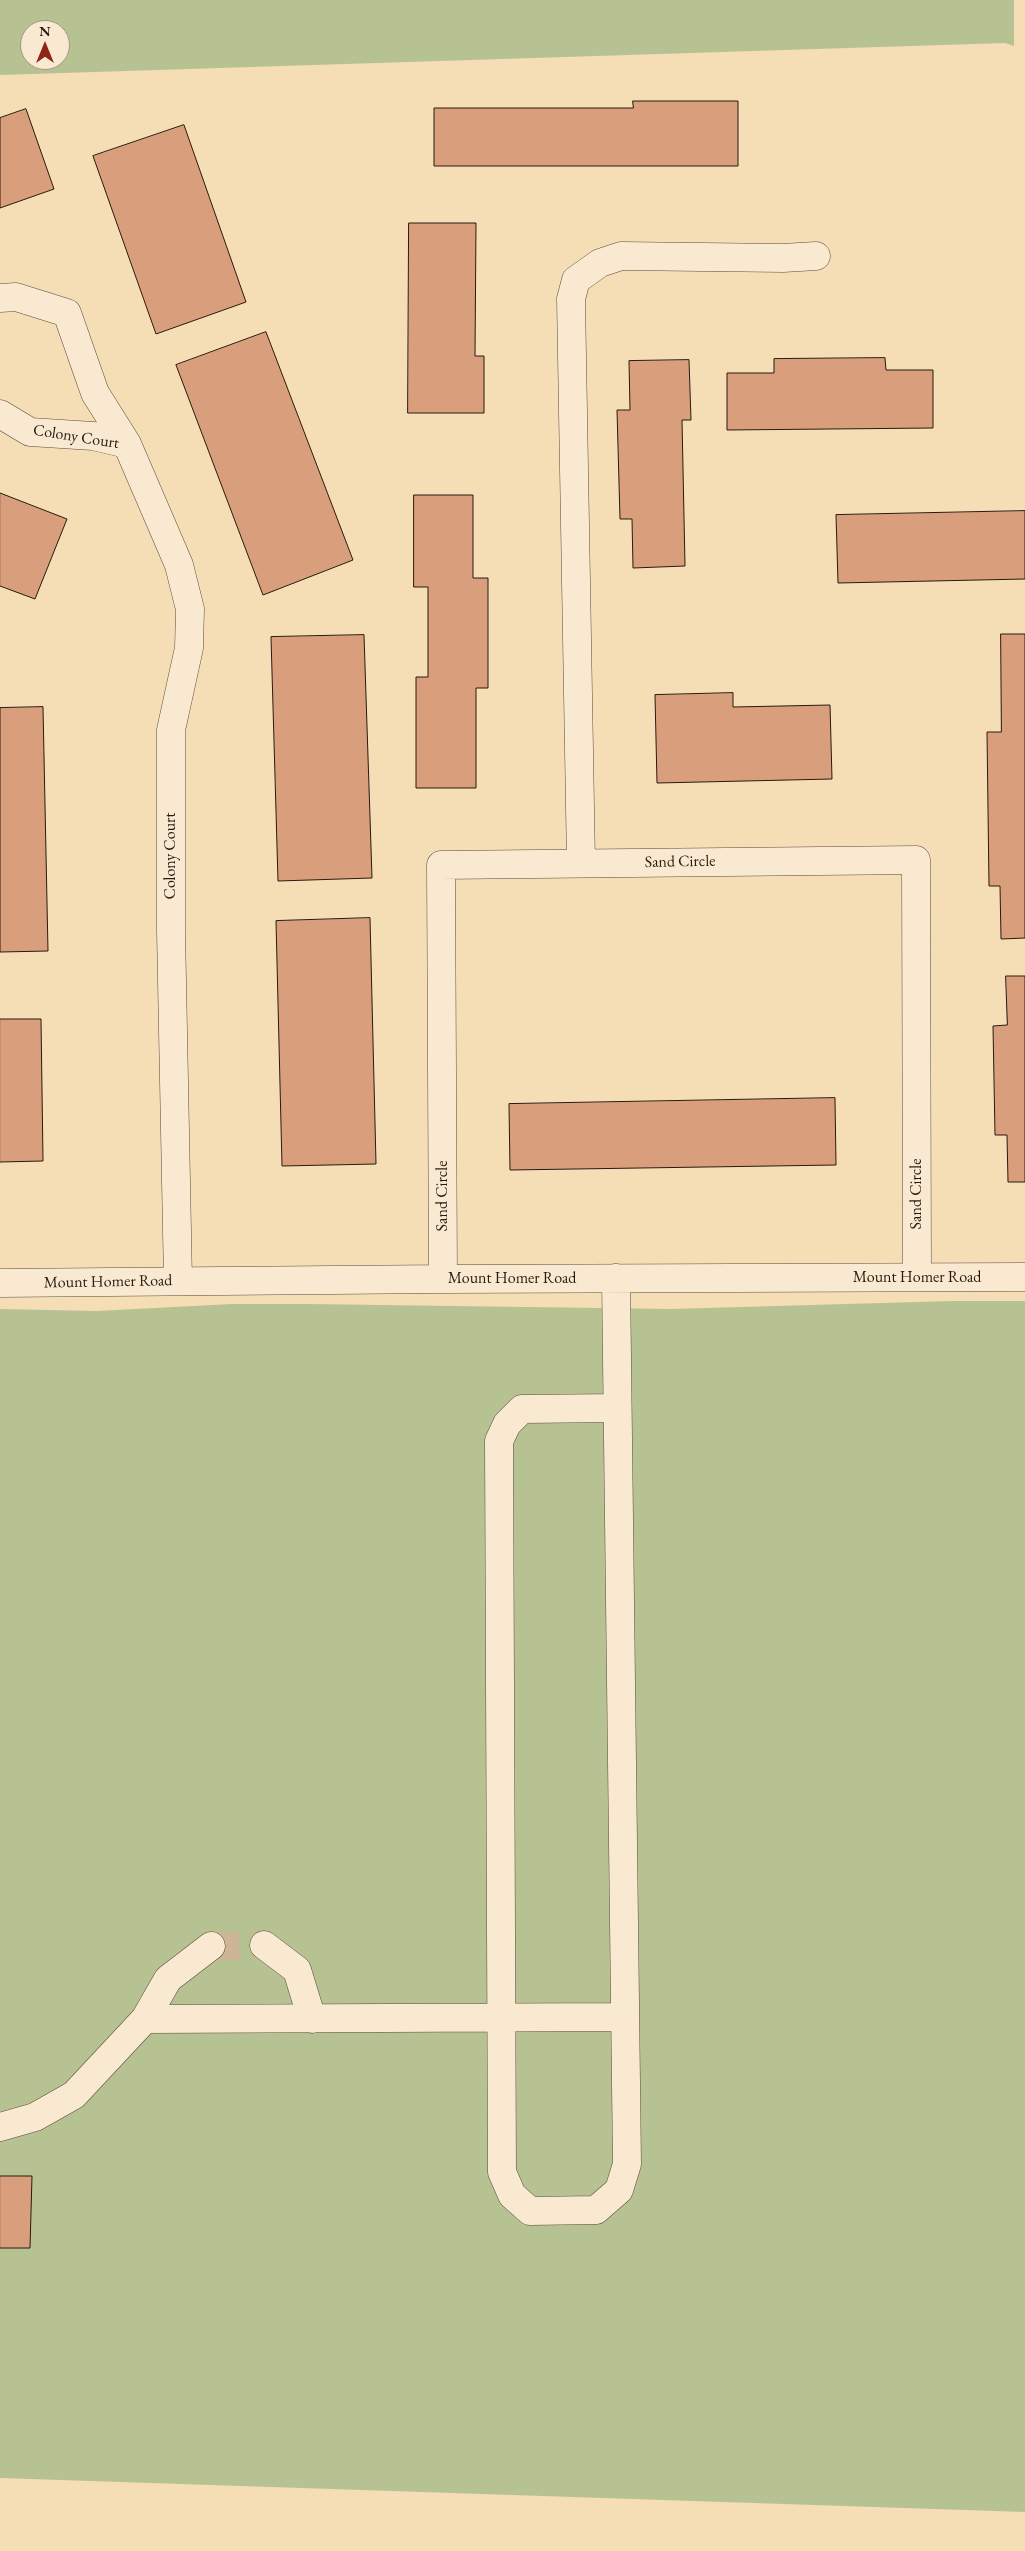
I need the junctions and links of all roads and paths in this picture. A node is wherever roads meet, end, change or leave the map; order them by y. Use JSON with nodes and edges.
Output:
{"nodes":[{"id":1,"x":816,"y":256,"type":"dead end"},
{"id":2,"x":0,"y":298,"type":"edge"},
{"id":3,"x":0,"y":414,"type":"edge"},
{"id":4,"x":127,"y":444,"type":"junction"},
{"id":5,"x":581,"y":863,"type":"junction"},
{"id":6,"x":1025,"y":1277,"type":"edge"},
{"id":7,"x":616,"y":1278,"type":"junction"},
{"id":8,"x":917,"y":1278,"type":"junction"},
{"id":9,"x":443,"y":1279,"type":"junction"},
{"id":10,"x":178,"y":1282,"type":"junction"},
{"id":11,"x":0,"y":1283,"type":"edge"},
{"id":12,"x":617,"y":1408,"type":"junction"},
{"id":13,"x":264,"y":1945,"type":"tunnel mouth"},
{"id":14,"x":212,"y":1946,"type":"tunnel mouth"},
{"id":15,"x":502,"y":2017,"type":"junction"},
{"id":16,"x":625,"y":2017,"type":"junction"},
{"id":17,"x":145,"y":2019,"type":"junction"},
{"id":18,"x":312,"y":2019,"type":"junction"},
{"id":19,"x":0,"y":2127,"type":"edge"}],
"edges":[{"from":1,"to":5,"type":"street"},
{"from":2,"to":4,"type":"street","name":"Colony Court"},
{"from":3,"to":4,"type":"street","name":"Colony Court"},
{"from":4,"to":10,"type":"street","name":"Colony Court"},
{"from":5,"to":8,"type":"street","name":"Sand Circle"},
{"from":5,"to":9,"type":"street","name":"Sand Circle"},
{"from":6,"to":8,"type":"street","name":"Mount Homer Road"},
{"from":7,"to":8,"type":"street","name":"Mount Homer Road"},
{"from":7,"to":9,"type":"street","name":"Mount Homer Road"},
{"from":7,"to":12,"type":"street"},
{"from":9,"to":10,"type":"street","name":"Mount Homer Road"},
{"from":10,"to":11,"type":"street","name":"Mount Homer Road"},
{"from":12,"to":15,"type":"street"},
{"from":12,"to":16,"type":"street"},
{"from":13,"to":18,"type":"street"},
{"from":14,"to":17,"type":"street"},
{"from":15,"to":16,"type":"street"},
{"from":15,"to":16,"type":"street"},
{"from":15,"to":18,"type":"street"},
{"from":17,"to":18,"type":"street"},
{"from":17,"to":19,"type":"street"}]}
